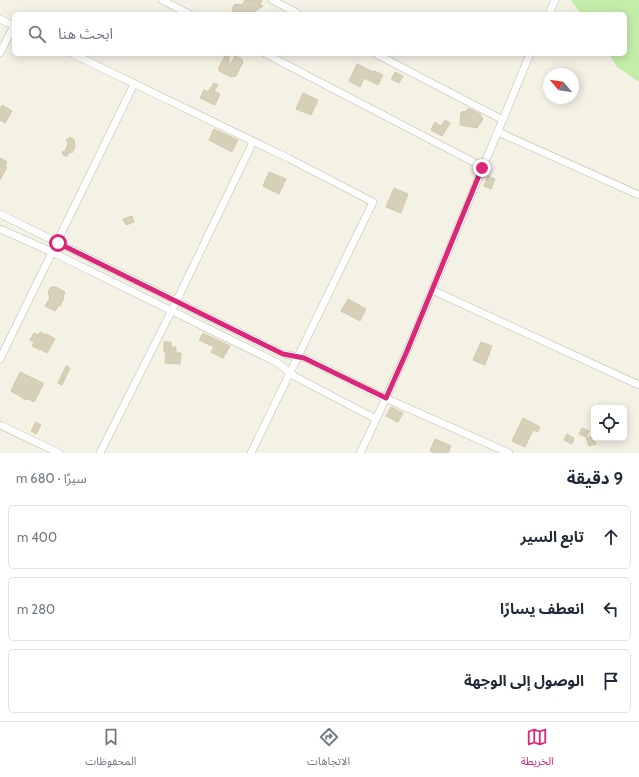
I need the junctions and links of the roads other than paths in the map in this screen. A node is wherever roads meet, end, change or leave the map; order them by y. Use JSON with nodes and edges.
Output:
{"nodes":[{"id":1,"x":162,"y":0,"type":"edge"},
{"id":2,"x":272,"y":0,"type":"edge"},
{"id":3,"x":555,"y":0,"type":"edge"},
{"id":4,"x":185,"y":12,"type":"edge"},
{"id":5,"x":295,"y":12,"type":"edge"},
{"id":6,"x":550,"y":12,"type":"edge"},
{"id":7,"x":0,"y":19,"type":"edge"},
{"id":8,"x":12,"y":25,"type":"edge"},
{"id":9,"x":12,"y":30,"type":"edge"},
{"id":10,"x":0,"y":53,"type":"edge"},
{"id":11,"x":77,"y":56,"type":"edge"},
{"id":12,"x":270,"y":56,"type":"edge"},
{"id":13,"x":380,"y":56,"type":"edge"},
{"id":14,"x":529,"y":56,"type":"edge"},
{"id":15,"x":134,"y":84,"type":"junction"},
{"id":16,"x":503,"y":120,"type":"junction"},
{"id":17,"x":498,"y":132,"type":"junction"},
{"id":18,"x":253,"y":142,"type":"junction"},
{"id":19,"x":482,"y":168,"type":"junction"},
{"id":20,"x":639,"y":196,"type":"edge"},
{"id":21,"x":0,"y":214,"type":"edge"},
{"id":22,"x":0,"y":229,"type":"edge"},
{"id":23,"x":58,"y":243,"type":"junction"},
{"id":24,"x":52,"y":252,"type":"junction"},
{"id":25,"x":432,"y":290,"type":"junction"},
{"id":26,"x":176,"y":302,"type":"junction"},
{"id":27,"x":172,"y":311,"type":"junction"},
{"id":28,"x":299,"y":356,"type":"junction"},
{"id":29,"x":0,"y":360,"type":"edge"},
{"id":30,"x":290,"y":373,"type":"junction"},
{"id":31,"x":639,"y":385,"type":"edge"},
{"id":32,"x":386,"y":398,"type":"junction"},
{"id":33,"x":376,"y":419,"type":"junction"},
{"id":34,"x":0,"y":425,"type":"edge"},
{"id":35,"x":58,"y":453,"type":"edge"},
{"id":36,"x":100,"y":453,"type":"edge"},
{"id":37,"x":251,"y":453,"type":"edge"},
{"id":38,"x":360,"y":453,"type":"edge"},
{"id":39,"x":508,"y":453,"type":"edge"}],
"edges":[{"from":1,"to":4,"type":"street"},
{"from":2,"to":5,"type":"street"},
{"from":3,"to":6,"type":"street"},
{"from":7,"to":8,"type":"street"},
{"from":9,"to":10,"type":"street"},
{"from":11,"to":15,"type":"street"},
{"from":12,"to":19,"type":"street"},
{"from":13,"to":16,"type":"street"},
{"from":14,"to":16,"type":"street"},
{"from":15,"to":18,"type":"street"},
{"from":15,"to":23,"type":"street"},
{"from":16,"to":17,"type":"street"},
{"from":17,"to":19,"type":"street"},
{"from":17,"to":20,"type":"street"},
{"from":18,"to":26,"type":"street"},
{"from":18,"to":28,"type":"street"},
{"from":19,"to":25,"type":"street"},
{"from":21,"to":23,"type":"street"},
{"from":22,"to":24,"type":"street"},
{"from":23,"to":24,"type":"street"},
{"from":23,"to":26,"type":"street"},
{"from":24,"to":27,"type":"street"},
{"from":24,"to":29,"type":"street"},
{"from":25,"to":31,"type":"street"},
{"from":25,"to":32,"type":"street"},
{"from":26,"to":27,"type":"street"},
{"from":26,"to":28,"type":"street"},
{"from":27,"to":30,"type":"street"},
{"from":27,"to":36,"type":"street"},
{"from":28,"to":30,"type":"street"},
{"from":28,"to":32,"type":"street"},
{"from":30,"to":33,"type":"street"},
{"from":30,"to":37,"type":"street"},
{"from":32,"to":33,"type":"street"},
{"from":32,"to":39,"type":"street"},
{"from":33,"to":38,"type":"street"},
{"from":34,"to":35,"type":"street"}]}
